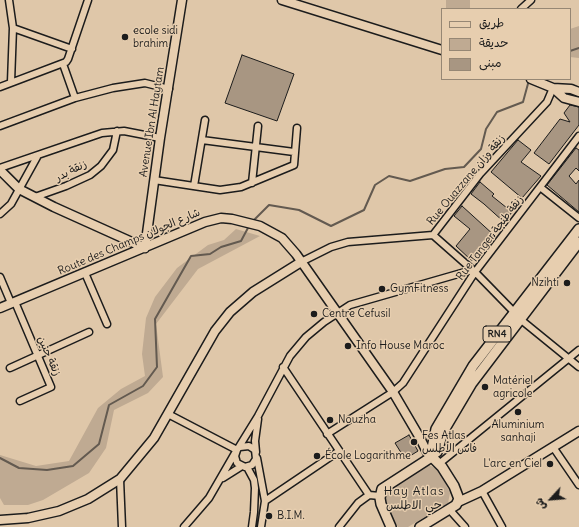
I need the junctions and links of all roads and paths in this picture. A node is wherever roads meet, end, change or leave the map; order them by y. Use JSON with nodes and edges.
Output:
{"nodes":[{"id":1,"x":9,"y":0,"type":"edge"},
{"id":2,"x":88,"y":0,"type":"edge"},
{"id":3,"x":182,"y":0,"type":"edge"},
{"id":4,"x":282,"y":0,"type":"edge"},
{"id":5,"x":531,"y":0,"type":"edge"},
{"id":6,"x":522,"y":8,"type":"edge"},
{"id":7,"x":12,"y":28,"type":"junction"},
{"id":8,"x":72,"y":49,"type":"junction"},
{"id":9,"x":441,"y":50,"type":"edge"},
{"id":10,"x":63,"y":64,"type":"junction"},
{"id":11,"x":534,"y":80,"type":"edge"},
{"id":12,"x":11,"y":82,"type":"junction"},
{"id":13,"x":0,"y":87,"type":"edge"},
{"id":14,"x":553,"y":88,"type":"junction"},
{"id":15,"x":169,"y":89,"type":"junction"},
{"id":16,"x":579,"y":92,"type":"edge"},
{"id":17,"x":75,"y":98,"type":"junction"},
{"id":18,"x":579,"y":102,"type":"edge"},
{"id":19,"x":205,"y":120,"type":"dead end"},
{"id":20,"x":0,"y":126,"type":"edge"},
{"id":21,"x":258,"y":126,"type":"dead end"},
{"id":22,"x":297,"y":128,"type":"dead end"},
{"id":23,"x":117,"y":131,"type":"junction"},
{"id":24,"x":579,"y":136,"type":"edge"},
{"id":25,"x":160,"y":138,"type":"junction"},
{"id":26,"x":202,"y":140,"type":"junction"},
{"id":27,"x":255,"y":148,"type":"junction"},
{"id":28,"x":294,"y":152,"type":"junction"},
{"id":29,"x":37,"y":157,"type":"junction"},
{"id":30,"x":0,"y":169,"type":"edge"},
{"id":31,"x":154,"y":180,"type":"junction"},
{"id":32,"x":252,"y":182,"type":"junction"},
{"id":33,"x":194,"y":186,"type":"junction"},
{"id":34,"x":540,"y":187,"type":"junction"},
{"id":35,"x":19,"y":189,"type":"junction"},
{"id":36,"x":34,"y":197,"type":"junction"},
{"id":37,"x":0,"y":214,"type":"edge"},
{"id":38,"x":579,"y":218,"type":"edge"},
{"id":39,"x":579,"y":229,"type":"edge"},
{"id":40,"x":432,"y":235,"type":"junction"},
{"id":41,"x":579,"y":242,"type":"edge"},
{"id":42,"x":145,"y":248,"type":"junction"},
{"id":43,"x":301,"y":262,"type":"junction"},
{"id":44,"x":473,"y":271,"type":"junction"},
{"id":45,"x":85,"y":273,"type":"junction"},
{"id":46,"x":0,"y":277,"type":"edge"},
{"id":47,"x":13,"y":303,"type":"junction"},
{"id":48,"x":0,"y":308,"type":"edge"},
{"id":49,"x":337,"y":313,"type":"junction"},
{"id":50,"x":517,"y":315,"type":"junction"},
{"id":51,"x":107,"y":324,"type":"dead end"},
{"id":52,"x":89,"y":332,"type":"dead end"},
{"id":53,"x":579,"y":350,"type":"edge"},
{"id":54,"x":37,"y":356,"type":"junction"},
{"id":55,"x":570,"y":358,"type":"junction"},
{"id":56,"x":579,"y":366,"type":"edge"},
{"id":57,"x":283,"y":367,"type":"junction"},
{"id":58,"x":10,"y":368,"type":"dead end"},
{"id":59,"x":393,"y":392,"type":"junction"},
{"id":60,"x":20,"y":401,"type":"dead end"},
{"id":61,"x":168,"y":414,"type":"junction"},
{"id":62,"x":258,"y":416,"type":"junction"},
{"id":63,"x":579,"y":431,"type":"edge"},
{"id":64,"x":327,"y":434,"type":"junction"},
{"id":65,"x":553,"y":447,"type":"junction"},
{"id":66,"x":237,"y":450,"type":"junction"},
{"id":67,"x":338,"y":451,"type":"junction"},
{"id":68,"x":256,"y":454,"type":"junction"},
{"id":69,"x":435,"y":460,"type":"junction"},
{"id":70,"x":245,"y":467,"type":"junction"},
{"id":71,"x":120,"y":479,"type":"junction"},
{"id":72,"x":219,"y":482,"type":"junction"},
{"id":73,"x":579,"y":485,"type":"edge"},
{"id":74,"x":482,"y":490,"type":"junction"},
{"id":75,"x":369,"y":495,"type":"junction"},
{"id":76,"x":380,"y":496,"type":"junction"},
{"id":77,"x":265,"y":501,"type":"junction"},
{"id":78,"x":458,"y":502,"type":"junction"},
{"id":79,"x":449,"y":509,"type":"junction"},
{"id":80,"x":0,"y":520,"type":"edge"},
{"id":81,"x":122,"y":527,"type":"edge"},
{"id":82,"x":184,"y":527,"type":"edge"},
{"id":83,"x":252,"y":527,"type":"edge"},
{"id":84,"x":261,"y":527,"type":"edge"},
{"id":85,"x":339,"y":527,"type":"edge"},
{"id":86,"x":391,"y":527,"type":"edge"},
{"id":87,"x":420,"y":527,"type":"edge"},
{"id":88,"x":465,"y":527,"type":"edge"},
{"id":89,"x":502,"y":527,"type":"edge"}],
"edges":[{"from":1,"to":7,"type":"street"},
{"from":2,"to":8,"type":"street"},
{"from":3,"to":15,"type":"street","name":"Avenue Ibn Al Haytam"},
{"from":4,"to":9,"type":"street"},
{"from":5,"to":6,"type":"street"},
{"from":7,"to":8,"type":"street"},
{"from":7,"to":12,"type":"street"},
{"from":8,"to":10,"type":"street"},
{"from":10,"to":12,"type":"street"},
{"from":10,"to":17,"type":"street"},
{"from":11,"to":14,"type":"street"},
{"from":12,"to":13,"type":"street"},
{"from":14,"to":16,"type":"street"},
{"from":14,"to":18,"type":"street"},
{"from":14,"to":40,"type":"street","name":"Rue Ouazzane زنقة وزان"},
{"from":15,"to":17,"type":"street"},
{"from":15,"to":25,"type":"street","name":"Avenue Ibn Al Haytam"},
{"from":17,"to":20,"type":"street"},
{"from":19,"to":26,"type":"street"},
{"from":21,"to":27,"type":"street"},
{"from":22,"to":28,"type":"street"},
{"from":23,"to":25,"type":"street"},
{"from":23,"to":29,"type":"street"},
{"from":23,"to":36,"type":"street","name":"زنقة بدر"},
{"from":24,"to":34,"type":"street","name":"Rue Tanger زنقة طنجة"},
{"from":25,"to":31,"type":"street","name":"Avenue Ibn Al Haytam"},
{"from":26,"to":27,"type":"street"},
{"from":26,"to":33,"type":"street"},
{"from":27,"to":28,"type":"street"},
{"from":27,"to":32,"type":"street"},
{"from":28,"to":32,"type":"street"},
{"from":29,"to":30,"type":"street"},
{"from":29,"to":35,"type":"street"},
{"from":30,"to":35,"type":"street"},
{"from":31,"to":33,"type":"street"},
{"from":31,"to":42,"type":"street","name":"Avenue Ibn Al Haytam"},
{"from":32,"to":33,"type":"street"},
{"from":34,"to":38,"type":"street"},
{"from":34,"to":44,"type":"street","name":"Rue Tanger زنقة طنجة"},
{"from":35,"to":36,"type":"street"},
{"from":35,"to":37,"type":"street"},
{"from":36,"to":42,"type":"street"},
{"from":39,"to":50,"type":"main road","number":"RN4"},
{"from":40,"to":43,"type":"street","name":"Rue Ouazzane زنقة وزان"},
{"from":40,"to":44,"type":"street"},
{"from":41,"to":50,"type":"main road","number":"RN4"},
{"from":42,"to":43,"type":"street","name":"Route des Champs شارع الجولان"},
{"from":42,"to":45,"type":"street","name":"Route des Champs شارع الجولان"},
{"from":43,"to":49,"type":"street","name":"Route des Champs شارع الجولان"},
{"from":43,"to":61,"type":"street"},
{"from":44,"to":49,"type":"street"},
{"from":44,"to":50,"type":"street"},
{"from":44,"to":59,"type":"street","name":"Rue Tanger زنقة طنجة"},
{"from":45,"to":47,"type":"street","name":"Route des Champs شارع الجولان"},
{"from":45,"to":51,"type":"street"},
{"from":46,"to":47,"type":"street","name":"زنقة حنين"},
{"from":47,"to":48,"type":"street","name":"Route des Champs شارع الجولان"},
{"from":47,"to":54,"type":"street","name":"زنقة حنين"},
{"from":49,"to":57,"type":"street"},
{"from":49,"to":59,"type":"street","name":"Route des Champs شارع الجولان"},
{"from":50,"to":55,"type":"street"},
{"from":50,"to":69,"type":"main road","number":"RN4"},
{"from":52,"to":54,"type":"street"},
{"from":53,"to":55,"type":"street"},
{"from":54,"to":58,"type":"street"},
{"from":54,"to":60,"type":"street","name":"زنقة حنين"},
{"from":55,"to":56,"type":"street"},
{"from":55,"to":69,"type":"street"},
{"from":57,"to":62,"type":"street"},
{"from":57,"to":64,"type":"street"},
{"from":59,"to":64,"type":"street","name":"Rue Tanger زنقة طنجة"},
{"from":59,"to":69,"type":"street","name":"Route des Champs شارع الجولان"},
{"from":61,"to":66,"type":"street"},
{"from":61,"to":71,"type":"street"},
{"from":62,"to":66,"type":"street"},
{"from":62,"to":68,"type":"street"},
{"from":63,"to":65,"type":"street"},
{"from":64,"to":67,"type":"street"},
{"from":65,"to":73,"type":"street"},
{"from":65,"to":74,"type":"street"},
{"from":66,"to":68,"type":"street"},
{"from":66,"to":70,"type":"street"},
{"from":66,"to":72,"type":"street"},
{"from":67,"to":75,"type":"street"},
{"from":67,"to":77,"type":"street"},
{"from":68,"to":70,"type":"street"},
{"from":68,"to":77,"type":"street"},
{"from":69,"to":76,"type":"main road"},
{"from":69,"to":78,"type":"main road"},
{"from":70,"to":72,"type":"street"},
{"from":70,"to":83,"type":"street"},
{"from":71,"to":80,"type":"street"},
{"from":71,"to":81,"type":"street"},
{"from":72,"to":82,"type":"street"},
{"from":74,"to":78,"type":"street"},
{"from":74,"to":89,"type":"street"},
{"from":75,"to":76,"type":"street"},
{"from":75,"to":85,"type":"street"},
{"from":76,"to":86,"type":"main road"},
{"from":77,"to":84,"type":"street"},
{"from":78,"to":79,"type":"main road"},
{"from":79,"to":87,"type":"main road"},
{"from":79,"to":88,"type":"street"}]}
